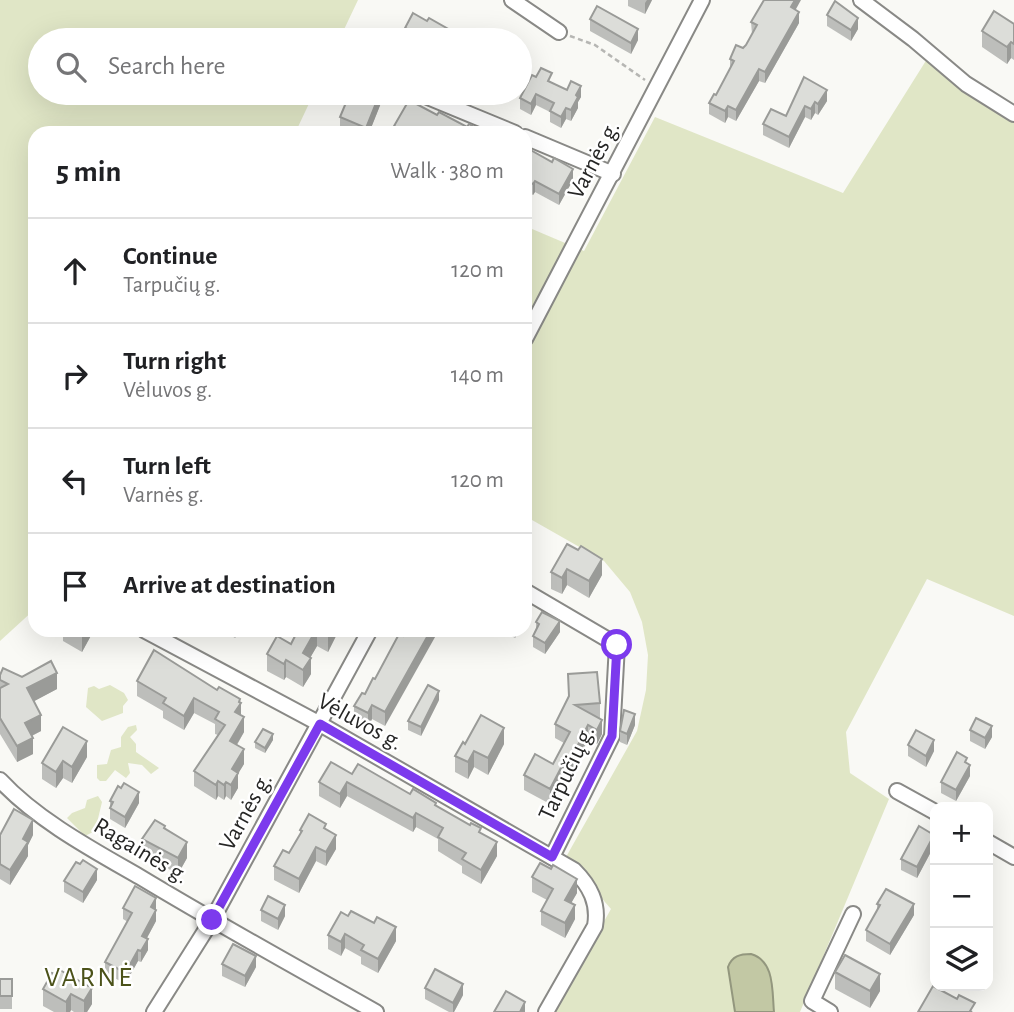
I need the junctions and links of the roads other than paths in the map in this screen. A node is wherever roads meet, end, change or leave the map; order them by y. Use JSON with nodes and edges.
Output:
{"nodes":[{"id":1,"x":512,"y":0,"type":"edge"},
{"id":2,"x":702,"y":0,"type":"edge"},
{"id":3,"x":861,"y":0,"type":"edge"},
{"id":4,"x":559,"y":32,"type":"road end"},
{"id":5,"x":447,"y":105,"type":"edge"},
{"id":6,"x":1014,"y":114,"type":"edge"},
{"id":7,"x":498,"y":126,"type":"edge"},
{"id":8,"x":532,"y":140,"type":"edge"},
{"id":9,"x":613,"y":174,"type":"junction"},
{"id":10,"x":532,"y":327,"type":"edge"},
{"id":11,"x":532,"y":595,"type":"edge"},
{"id":12,"x":157,"y":637,"type":"edge"},
{"id":13,"x":366,"y":637,"type":"edge"},
{"id":14,"x":320,"y":724,"type":"junction"},
{"id":15,"x":0,"y":780,"type":"edge"},
{"id":16,"x":897,"y":791,"type":"dead end"},
{"id":17,"x":930,"y":809,"type":"edge"},
{"id":18,"x":993,"y":845,"type":"edge"},
{"id":19,"x":552,"y":857,"type":"junction"},
{"id":20,"x":1014,"y":857,"type":"edge"},
{"id":21,"x":853,"y":914,"type":"dead end"},
{"id":22,"x":212,"y":920,"type":"junction"},
{"id":23,"x":154,"y":1012,"type":"edge"},
{"id":24,"x":376,"y":1012,"type":"edge"},
{"id":25,"x":546,"y":1012,"type":"edge"},
{"id":26,"x":830,"y":1012,"type":"edge"}],
"edges":[{"from":1,"to":4,"type":"street"},
{"from":2,"to":9,"type":"street","name":"Varnės g."},
{"from":3,"to":6,"type":"street"},
{"from":5,"to":7,"type":"street"},
{"from":8,"to":9,"type":"street"},
{"from":9,"to":10,"type":"street","name":"Varnės g."},
{"from":11,"to":19,"type":"street","name":"Tarpučių g."},
{"from":12,"to":14,"type":"street","name":"Vėluvos g."},
{"from":13,"to":14,"type":"street","name":"Varnės g."},
{"from":14,"to":19,"type":"street","name":"Vėluvos g."},
{"from":14,"to":22,"type":"street","name":"Varnės g."},
{"from":15,"to":22,"type":"street","name":"Ragainės g."},
{"from":16,"to":17,"type":"street"},
{"from":18,"to":20,"type":"street"},
{"from":19,"to":25,"type":"street","name":"Tarpučių g."},
{"from":21,"to":26,"type":"street"},
{"from":22,"to":23,"type":"street","name":"Varnės g."},
{"from":22,"to":24,"type":"street","name":"Ragainės g."}]}
